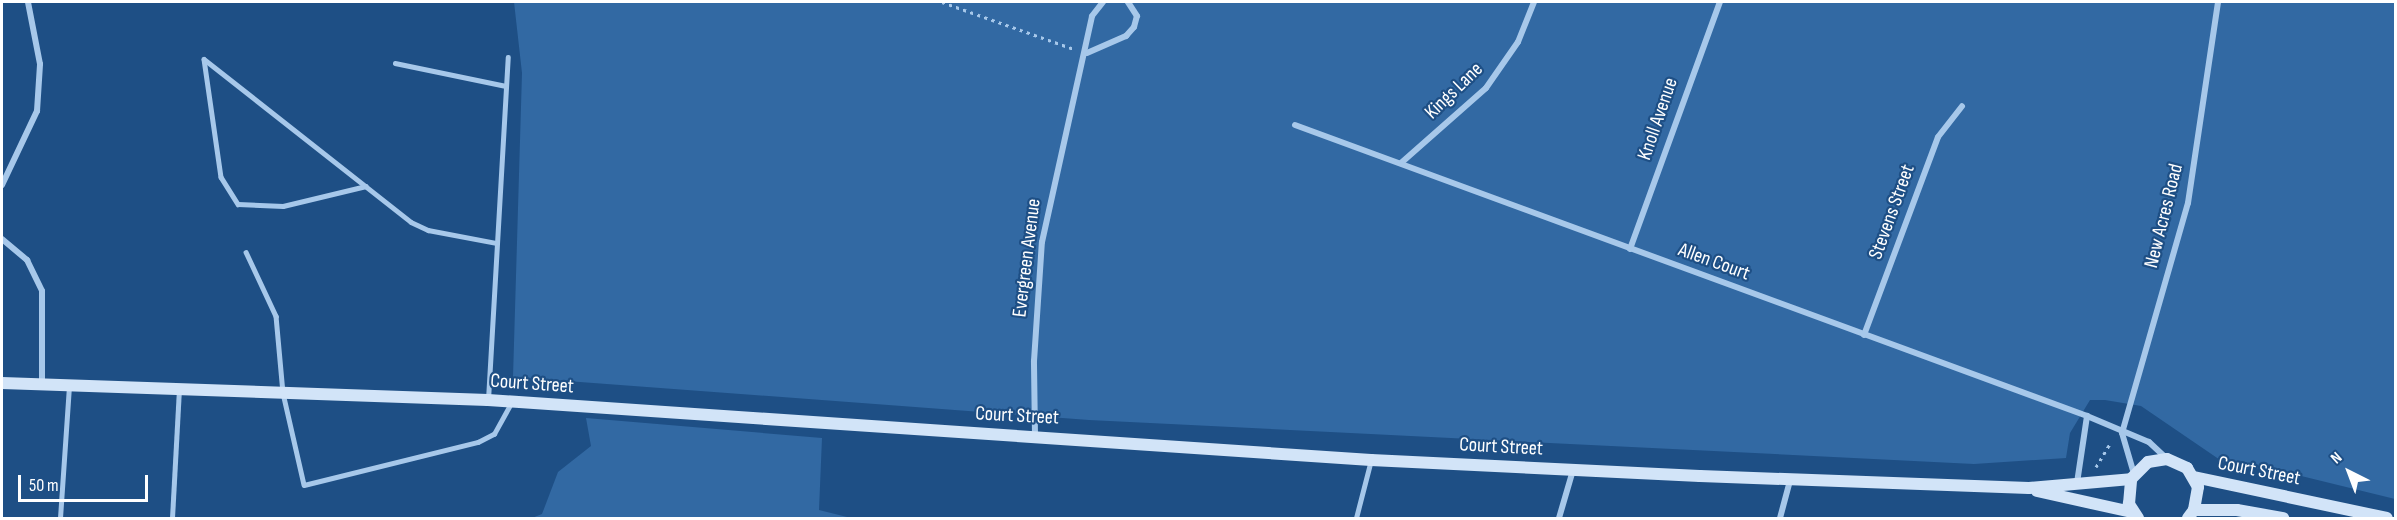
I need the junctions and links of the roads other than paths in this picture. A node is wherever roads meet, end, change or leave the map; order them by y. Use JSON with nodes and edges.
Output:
{"nodes":[{"id":1,"x":28,"y":2,"type":"edge"},
{"id":2,"x":1103,"y":2,"type":"edge"},
{"id":3,"x":1128,"y":2,"type":"edge"},
{"id":4,"x":1534,"y":2,"type":"edge"},
{"id":5,"x":1720,"y":2,"type":"edge"},
{"id":6,"x":2218,"y":2,"type":"edge"},
{"id":7,"x":1087,"y":52,"type":"junction"},
{"id":8,"x":508,"y":58,"type":"dead end"},
{"id":9,"x":395,"y":63,"type":"dead end"},
{"id":10,"x":506,"y":86,"type":"junction"},
{"id":11,"x":1962,"y":106,"type":"dead end"},
{"id":12,"x":1294,"y":125,"type":"dead end"},
{"id":13,"x":1401,"y":164,"type":"junction"},
{"id":14,"x":2,"y":185,"type":"edge"},
{"id":15,"x":366,"y":186,"type":"junction"},
{"id":16,"x":2,"y":239,"type":"edge"},
{"id":17,"x":497,"y":243,"type":"junction"},
{"id":18,"x":1630,"y":249,"type":"junction"},
{"id":19,"x":246,"y":252,"type":"dead end"},
{"id":20,"x":1864,"y":335,"type":"junction"},
{"id":21,"x":2,"y":384,"type":"edge"},
{"id":22,"x":42,"y":385,"type":"junction"},
{"id":23,"x":69,"y":386,"type":"junction"},
{"id":24,"x":179,"y":387,"type":"junction"},
{"id":25,"x":283,"y":393,"type":"junction"},
{"id":26,"x":488,"y":400,"type":"junction"},
{"id":27,"x":511,"y":402,"type":"junction"},
{"id":28,"x":2087,"y":416,"type":"junction"},
{"id":29,"x":2121,"y":433,"type":"junction"},
{"id":30,"x":1035,"y":436,"type":"junction"},
{"id":31,"x":2167,"y":459,"type":"junction"},
{"id":32,"x":1371,"y":460,"type":"junction"},
{"id":33,"x":1573,"y":470,"type":"junction"},
{"id":34,"x":2132,"y":476,"type":"junction"},
{"id":35,"x":2194,"y":477,"type":"junction"},
{"id":36,"x":1791,"y":480,"type":"junction"},
{"id":37,"x":2077,"y":483,"type":"junction"},
{"id":38,"x":2030,"y":488,"type":"junction"},
{"id":39,"x":2191,"y":514,"type":"edge"},
{"id":40,"x":2135,"y":515,"type":"edge"},
{"id":41,"x":60,"y":519,"type":"edge"},
{"id":42,"x":172,"y":519,"type":"edge"},
{"id":43,"x":1356,"y":519,"type":"edge"},
{"id":44,"x":1559,"y":519,"type":"edge"},
{"id":45,"x":1780,"y":519,"type":"edge"},
{"id":46,"x":2283,"y":519,"type":"edge"},
{"id":47,"x":2387,"y":519,"type":"edge"}],
"edges":[{"from":1,"to":14,"type":"street"},
{"from":2,"to":7,"type":"street","name":"Evergreen Avenue"},
{"from":3,"to":7,"type":"street"},
{"from":4,"to":13,"type":"street","name":"Kings Lane"},
{"from":5,"to":18,"type":"street","name":"Knoll Avenue"},
{"from":6,"to":29,"type":"street","name":"New Acres Road"},
{"from":7,"to":30,"type":"street","name":"Evergreen Avenue"},
{"from":8,"to":10,"type":"lane"},
{"from":9,"to":10,"type":"lane"},
{"from":10,"to":17,"type":"lane"},
{"from":11,"to":20,"type":"street","name":"Stevens Street"},
{"from":12,"to":13,"type":"street","name":"Allen Court"},
{"from":13,"to":18,"type":"street","name":"Allen Court"},
{"from":15,"to":15,"type":"lane"},
{"from":15,"to":17,"type":"lane"},
{"from":16,"to":22,"type":"street"},
{"from":17,"to":26,"type":"lane"},
{"from":18,"to":20,"type":"street","name":"Allen Court"},
{"from":19,"to":25,"type":"lane"},
{"from":20,"to":28,"type":"street","name":"Allen Court"},
{"from":21,"to":22,"type":"main road","name":"Court Street"},
{"from":22,"to":23,"type":"main road","name":"Court Street"},
{"from":23,"to":24,"type":"main road","name":"Court Street"},
{"from":23,"to":41,"type":"lane"},
{"from":24,"to":25,"type":"main road","name":"Court Street"},
{"from":24,"to":42,"type":"lane"},
{"from":25,"to":26,"type":"main road","name":"Court Street"},
{"from":25,"to":27,"type":"lane"},
{"from":26,"to":27,"type":"main road","name":"Court Street"},
{"from":27,"to":30,"type":"main road","name":"Court Street"},
{"from":28,"to":29,"type":"street","name":"Allen Court"},
{"from":28,"to":37,"type":"street"},
{"from":29,"to":31,"type":"street","name":"Allen Court"},
{"from":29,"to":34,"type":"street"},
{"from":30,"to":32,"type":"main road","name":"Court Street"},
{"from":31,"to":34,"type":"main road","name":"Court Street"},
{"from":31,"to":35,"type":"main road","name":"Court Street"},
{"from":32,"to":33,"type":"main road","name":"Court Street"},
{"from":32,"to":43,"type":"lane"},
{"from":33,"to":36,"type":"main road","name":"Court Street"},
{"from":33,"to":44,"type":"street"},
{"from":34,"to":37,"type":"main road","name":"Court Street"},
{"from":34,"to":40,"type":"main road","name":"Court Street"},
{"from":35,"to":39,"type":"main road","name":"Court Street"},
{"from":35,"to":47,"type":"main road","name":"Court Street"},
{"from":36,"to":38,"type":"main road","name":"Court Street"},
{"from":36,"to":45,"type":"street"},
{"from":37,"to":38,"type":"main road","name":"Court Street"},
{"from":38,"to":40,"type":"main road","name":"Court Street"},
{"from":39,"to":46,"type":"main road","name":"Court Street"}]}
